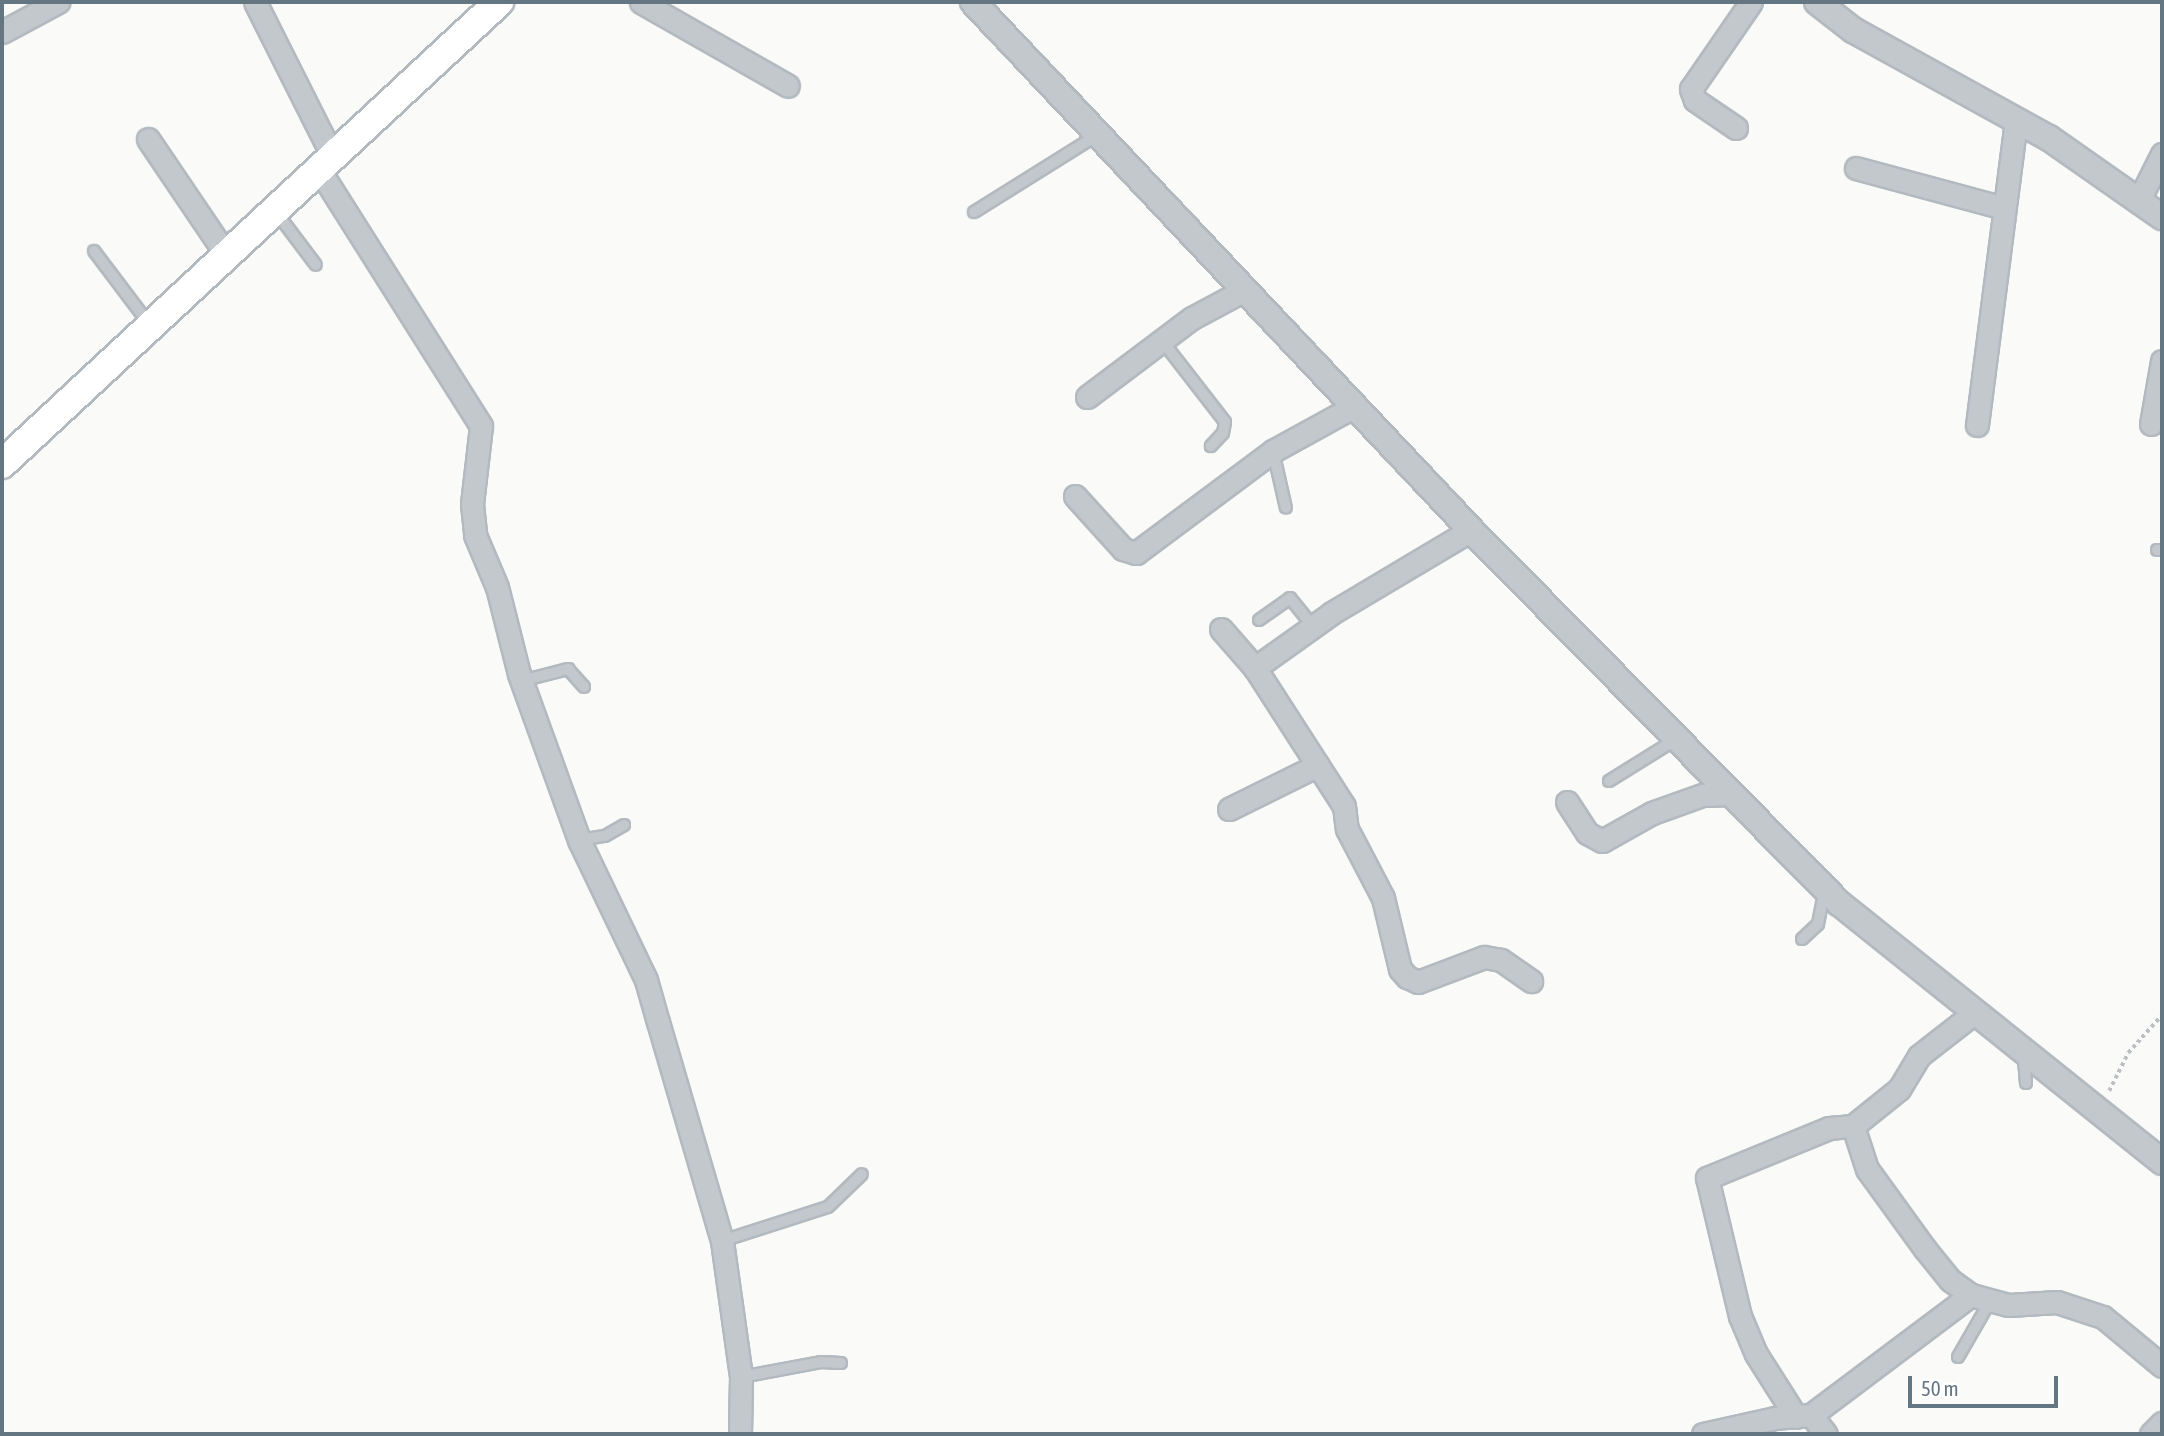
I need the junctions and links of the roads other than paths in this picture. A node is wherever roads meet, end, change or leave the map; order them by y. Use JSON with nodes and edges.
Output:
{"nodes":[{"id":1,"x":58,"y":2,"type":"edge"},
{"id":2,"x":255,"y":2,"type":"edge"},
{"id":3,"x":641,"y":2,"type":"edge"},
{"id":4,"x":973,"y":2,"type":"edge"},
{"id":5,"x":1751,"y":2,"type":"edge"},
{"id":6,"x":1817,"y":2,"type":"edge"},
{"id":7,"x":494,"y":4,"type":"edge"},
{"id":8,"x":4,"y":27,"type":"edge"},
{"id":9,"x":788,"y":86,"type":"dead end"},
{"id":10,"x":2016,"y":120,"type":"junction"},
{"id":11,"x":1736,"y":128,"type":"dead end"},
{"id":12,"x":1099,"y":134,"type":"junction"},
{"id":13,"x":148,"y":139,"type":"dead end"},
{"id":14,"x":2162,"y":155,"type":"edge"},
{"id":15,"x":325,"y":162,"type":"junction"},
{"id":16,"x":1856,"y":168,"type":"dead end"},
{"id":17,"x":2138,"y":202,"type":"junction"},
{"id":18,"x":2004,"y":208,"type":"junction"},
{"id":19,"x":274,"y":209,"type":"junction"},
{"id":20,"x":974,"y":212,"type":"dead end"},
{"id":21,"x":2162,"y":218,"type":"edge"},
{"id":22,"x":94,"y":251,"type":"dead end"},
{"id":23,"x":226,"y":254,"type":"junction"},
{"id":24,"x":316,"y":265,"type":"dead end"},
{"id":25,"x":1247,"y":289,"type":"junction"},
{"id":26,"x":150,"y":325,"type":"junction"},
{"id":27,"x":1163,"y":342,"type":"junction"},
{"id":28,"x":2162,"y":361,"type":"edge"},
{"id":29,"x":1087,"y":397,"type":"dead end"},
{"id":30,"x":1355,"y":406,"type":"junction"},
{"id":31,"x":2151,"y":424,"type":"dead end"},
{"id":32,"x":1977,"y":425,"type":"dead end"},
{"id":33,"x":1211,"y":446,"type":"dead end"},
{"id":34,"x":1273,"y":452,"type":"junction"},
{"id":35,"x":2,"y":464,"type":"edge"},
{"id":36,"x":1074,"y":496,"type":"dead end"},
{"id":37,"x":1286,"y":508,"type":"dead end"},
{"id":38,"x":1471,"y":530,"type":"junction"},
{"id":39,"x":1259,"y":620,"type":"dead end"},
{"id":40,"x":1313,"y":626,"type":"junction"},
{"id":41,"x":1221,"y":629,"type":"dead end"},
{"id":42,"x":1255,"y":668,"type":"junction"},
{"id":43,"x":522,"y":681,"type":"junction"},
{"id":44,"x":584,"y":687,"type":"dead end"},
{"id":45,"x":1678,"y":738,"type":"junction"},
{"id":46,"x":1318,"y":765,"type":"junction"},
{"id":47,"x":1609,"y":781,"type":"dead end"},
{"id":48,"x":1732,"y":794,"type":"junction"},
{"id":49,"x":1567,"y":802,"type":"dead end"},
{"id":50,"x":1229,"y":809,"type":"dead end"},
{"id":51,"x":624,"y":825,"type":"dead end"},
{"id":52,"x":579,"y":840,"type":"junction"},
{"id":53,"x":1828,"y":892,"type":"junction"},
{"id":54,"x":1802,"y":939,"type":"dead end"},
{"id":55,"x":1531,"y":981,"type":"dead end"},
{"id":56,"x":1974,"y":1013,"type":"junction"},
{"id":57,"x":1853,"y":1126,"type":"junction"},
{"id":58,"x":2162,"y":1162,"type":"edge"},
{"id":59,"x":862,"y":1174,"type":"dead end"},
{"id":60,"x":722,"y":1241,"type":"junction"},
{"id":61,"x":1980,"y":1299,"type":"junction"},
{"id":62,"x":1958,"y":1357,"type":"dead end"},
{"id":63,"x":841,"y":1363,"type":"dead end"},
{"id":64,"x":2162,"y":1366,"type":"edge"},
{"id":65,"x":741,"y":1377,"type":"junction"},
{"id":66,"x":1804,"y":1416,"type":"junction"},
{"id":67,"x":2162,"y":1423,"type":"edge"},
{"id":68,"x":737,"y":1434,"type":"edge"},
{"id":69,"x":1703,"y":1434,"type":"edge"},
{"id":70,"x":1826,"y":1434,"type":"edge"},
{"id":71,"x":2151,"y":1434,"type":"edge"}],
"edges":[{"from":1,"to":8,"type":"street"},
{"from":2,"to":15,"type":"street"},
{"from":3,"to":9,"type":"street"},
{"from":4,"to":12,"type":"street"},
{"from":5,"to":11,"type":"street"},
{"from":6,"to":10,"type":"street"},
{"from":7,"to":15,"type":"main road"},
{"from":10,"to":17,"type":"street"},
{"from":10,"to":18,"type":"street"},
{"from":12,"to":20,"type":"lane"},
{"from":12,"to":25,"type":"street"},
{"from":13,"to":23,"type":"street"},
{"from":14,"to":17,"type":"street"},
{"from":15,"to":19,"type":"main road"},
{"from":15,"to":43,"type":"street"},
{"from":16,"to":18,"type":"street"},
{"from":17,"to":21,"type":"street"},
{"from":18,"to":32,"type":"street"},
{"from":19,"to":23,"type":"main road"},
{"from":19,"to":24,"type":"lane"},
{"from":22,"to":26,"type":"lane"},
{"from":23,"to":26,"type":"main road"},
{"from":25,"to":27,"type":"street"},
{"from":25,"to":30,"type":"street"},
{"from":26,"to":35,"type":"main road"},
{"from":27,"to":29,"type":"street"},
{"from":27,"to":33,"type":"lane"},
{"from":28,"to":31,"type":"street"},
{"from":30,"to":34,"type":"street"},
{"from":30,"to":38,"type":"street"},
{"from":34,"to":36,"type":"street"},
{"from":34,"to":37,"type":"lane"},
{"from":38,"to":40,"type":"street"},
{"from":38,"to":45,"type":"street"},
{"from":39,"to":40,"type":"lane"},
{"from":40,"to":42,"type":"street"},
{"from":41,"to":42,"type":"street"},
{"from":42,"to":46,"type":"street"},
{"from":43,"to":44,"type":"lane"},
{"from":43,"to":52,"type":"street"},
{"from":45,"to":47,"type":"lane"},
{"from":45,"to":48,"type":"street"},
{"from":46,"to":50,"type":"street"},
{"from":46,"to":55,"type":"street"},
{"from":48,"to":49,"type":"street"},
{"from":48,"to":53,"type":"street"},
{"from":51,"to":52,"type":"lane"},
{"from":52,"to":60,"type":"street"},
{"from":53,"to":54,"type":"lane"},
{"from":53,"to":56,"type":"street"},
{"from":56,"to":57,"type":"street"},
{"from":56,"to":58,"type":"street"},
{"from":57,"to":61,"type":"street"},
{"from":57,"to":66,"type":"street"},
{"from":59,"to":60,"type":"lane"},
{"from":60,"to":65,"type":"street"},
{"from":61,"to":62,"type":"lane"},
{"from":61,"to":64,"type":"street"},
{"from":61,"to":66,"type":"street"},
{"from":63,"to":65,"type":"lane"},
{"from":65,"to":68,"type":"street"},
{"from":66,"to":69,"type":"street"},
{"from":66,"to":70,"type":"street"},
{"from":67,"to":71,"type":"street"}]}
